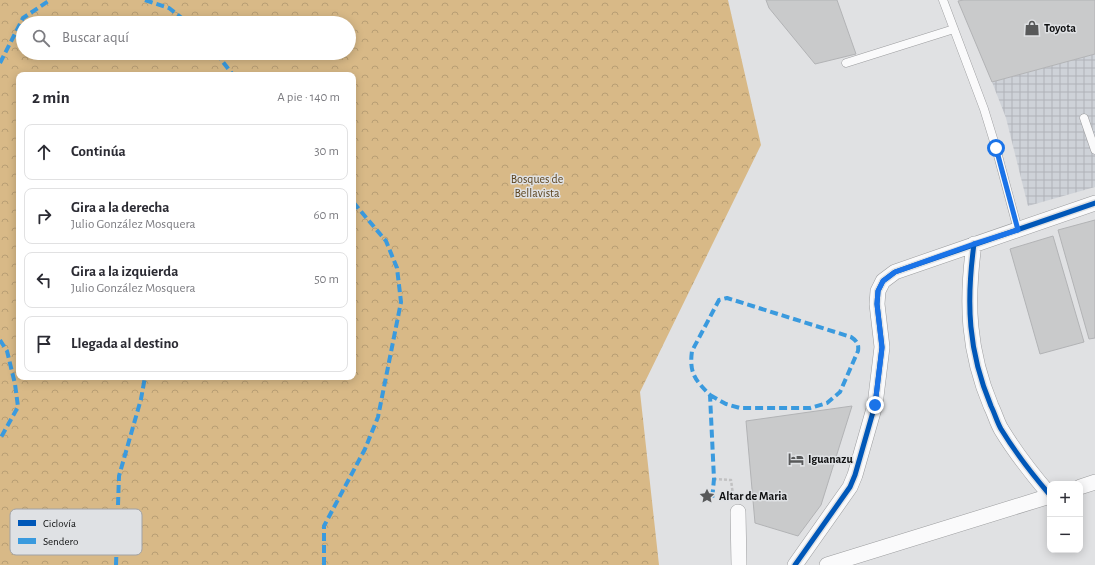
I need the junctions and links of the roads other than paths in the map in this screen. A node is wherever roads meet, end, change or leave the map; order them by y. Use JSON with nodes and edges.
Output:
{"nodes":[{"id":1,"x":943,"y":0,"type":"edge"},
{"id":2,"x":954,"y":29,"type":"junction"},
{"id":3,"x":846,"y":63,"type":"dead end"},
{"id":4,"x":1084,"y":118,"type":"dead end"},
{"id":5,"x":1095,"y":150,"type":"edge"},
{"id":6,"x":1095,"y":204,"type":"edge"},
{"id":7,"x":1018,"y":230,"type":"junction"},
{"id":8,"x":974,"y":244,"type":"junction"},
{"id":9,"x":1095,"y":482,"type":"edge"},
{"id":10,"x":1083,"y":486,"type":"edge"},
{"id":11,"x":1047,"y":492,"type":"edge"},
{"id":12,"x":1047,"y":497,"type":"edge"},
{"id":13,"x":738,"y":512,"type":"road end"},
{"id":14,"x":739,"y":565,"type":"edge"},
{"id":15,"x":795,"y":565,"type":"edge"},
{"id":16,"x":827,"y":565,"type":"edge"}],
"edges":[{"from":1,"to":2,"type":"lane"},
{"from":2,"to":3,"type":"lane"},
{"from":2,"to":7,"type":"lane"},
{"from":4,"to":5,"type":"lane"},
{"from":6,"to":7,"type":"street"},
{"from":7,"to":8,"type":"street"},
{"from":8,"to":11,"type":"street"},
{"from":8,"to":15,"type":"street"},
{"from":9,"to":10,"type":"street"},
{"from":12,"to":16,"type":"street"},
{"from":13,"to":14,"type":"street"}]}
